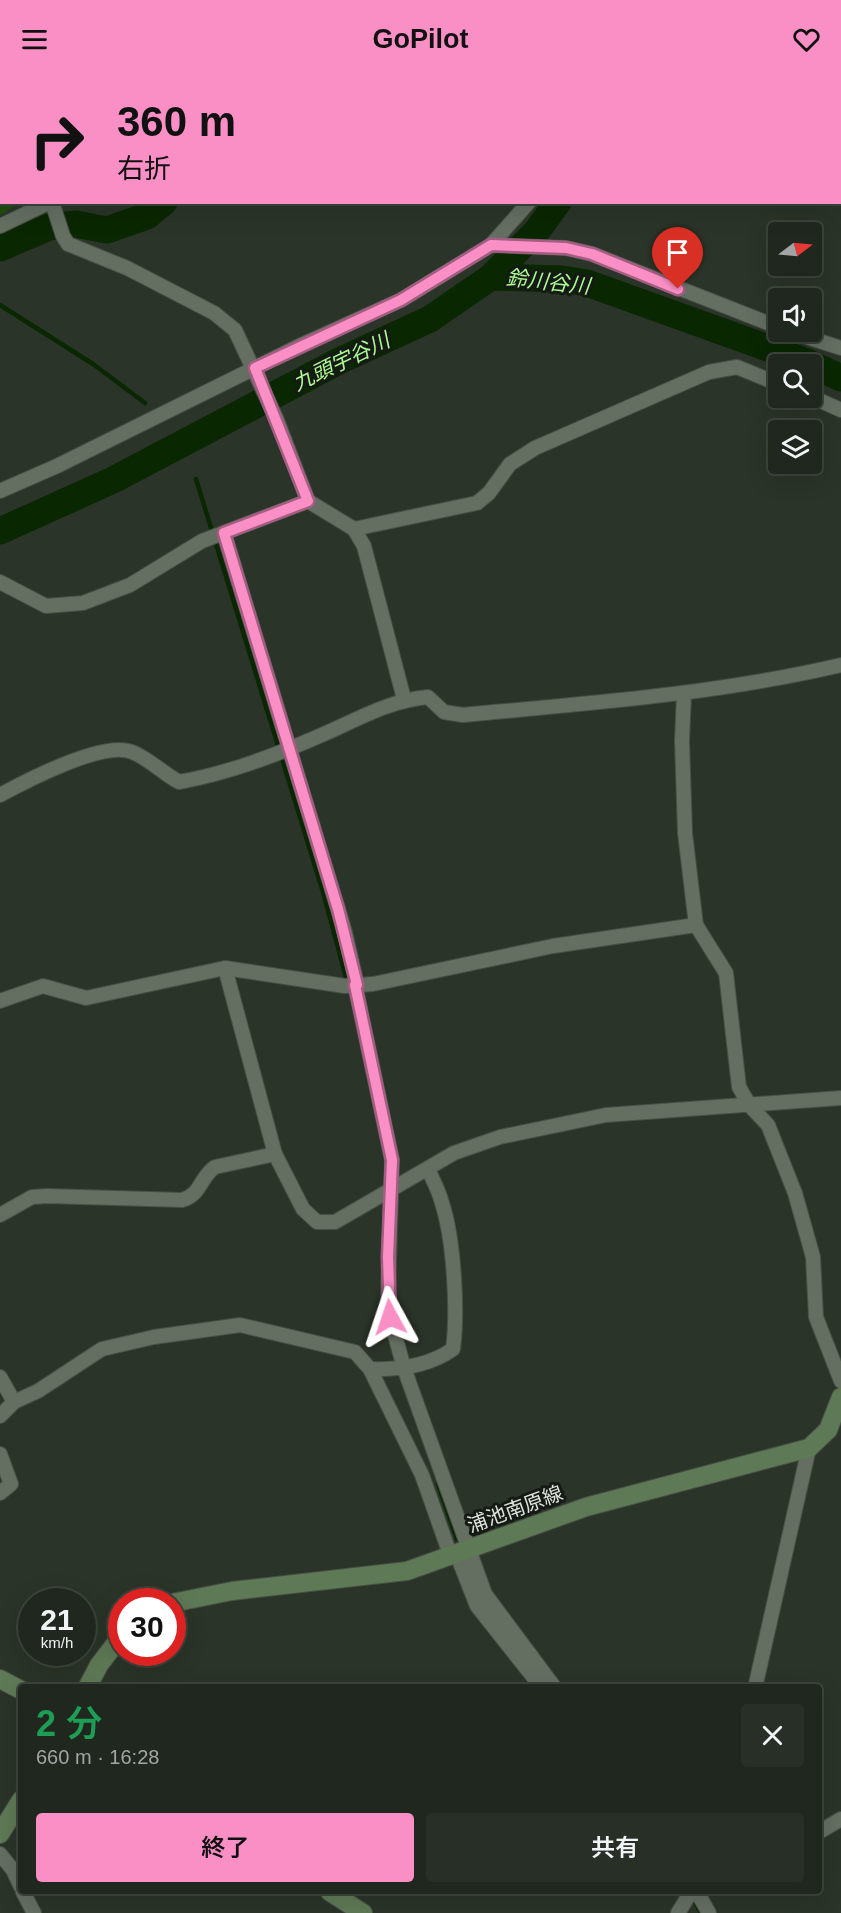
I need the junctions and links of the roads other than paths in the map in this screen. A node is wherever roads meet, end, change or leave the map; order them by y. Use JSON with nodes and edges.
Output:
{"nodes":[{"id":1,"x":528,"y":204,"type":"edge"},
{"id":2,"x":52,"y":206,"type":"edge"},
{"id":3,"x":0,"y":225,"type":"edge"},
{"id":4,"x":496,"y":246,"type":"junction"},
{"id":5,"x":768,"y":323,"type":"edge"},
{"id":6,"x":822,"y":342,"type":"edge"},
{"id":7,"x":841,"y":348,"type":"edge"},
{"id":8,"x":255,"y":370,"type":"junction"},
{"id":9,"x":768,"y":380,"type":"edge"},
{"id":10,"x":822,"y":402,"type":"edge"},
{"id":11,"x":841,"y":410,"type":"edge"},
{"id":12,"x":0,"y":491,"type":"edge"},
{"id":13,"x":308,"y":501,"type":"junction"},
{"id":14,"x":354,"y":529,"type":"junction"},
{"id":15,"x":218,"y":535,"type":"junction"},
{"id":16,"x":0,"y":582,"type":"edge"},
{"id":17,"x":841,"y":665,"type":"edge"},
{"id":18,"x":684,"y":694,"type":"junction"},
{"id":19,"x":404,"y":699,"type":"junction"},
{"id":20,"x":284,"y":751,"type":"junction"},
{"id":21,"x":0,"y":795,"type":"edge"},
{"id":22,"x":696,"y":925,"type":"junction"},
{"id":23,"x":225,"y":968,"type":"junction"},
{"id":24,"x":352,"y":985,"type":"junction"},
{"id":25,"x":0,"y":1001,"type":"edge"},
{"id":26,"x":841,"y":1098,"type":"edge"},
{"id":27,"x":750,"y":1106,"type":"junction"},
{"id":28,"x":275,"y":1154,"type":"junction"},
{"id":29,"x":428,"y":1169,"type":"junction"},
{"id":30,"x":389,"y":1192,"type":"junction"},
{"id":31,"x":0,"y":1215,"type":"edge"},
{"id":32,"x":370,"y":1369,"type":"junction"},
{"id":33,"x":400,"y":1369,"type":"junction"},
{"id":34,"x":0,"y":1377,"type":"edge"},
{"id":35,"x":841,"y":1381,"type":"edge"},
{"id":36,"x":841,"y":1397,"type":"edge"},
{"id":37,"x":14,"y":1402,"type":"junction"},
{"id":38,"x":0,"y":1416,"type":"edge"},
{"id":39,"x":835,"y":1429,"type":"edge"},
{"id":40,"x":809,"y":1448,"type":"junction"},
{"id":41,"x":0,"y":1454,"type":"edge"},
{"id":42,"x":0,"y":1493,"type":"edge"},
{"id":43,"x":459,"y":1554,"type":"junction"},
{"id":44,"x":186,"y":1600,"type":"edge"},
{"id":45,"x":108,"y":1653,"type":"edge"},
{"id":46,"x":0,"y":1679,"type":"edge"},
{"id":47,"x":89,"y":1684,"type":"edge"},
{"id":48,"x":539,"y":1684,"type":"edge"},
{"id":49,"x":552,"y":1684,"type":"edge"},
{"id":50,"x":756,"y":1684,"type":"edge"},
{"id":51,"x":18,"y":1688,"type":"edge"},
{"id":52,"x":18,"y":1805,"type":"edge"},
{"id":53,"x":841,"y":1819,"type":"edge"},
{"id":54,"x":822,"y":1830,"type":"edge"},
{"id":55,"x":0,"y":1834,"type":"edge"},
{"id":56,"x":0,"y":1854,"type":"edge"},
{"id":57,"x":18,"y":1881,"type":"edge"},
{"id":58,"x":24,"y":1894,"type":"edge"},
{"id":59,"x":333,"y":1894,"type":"edge"},
{"id":60,"x":689,"y":1894,"type":"edge"},
{"id":61,"x":33,"y":1913,"type":"edge"},
{"id":62,"x":363,"y":1913,"type":"edge"},
{"id":63,"x":678,"y":1913,"type":"edge"},
{"id":64,"x":694,"y":1913,"type":"edge"},
{"id":65,"x":709,"y":1913,"type":"edge"}],
"edges":[{"from":1,"to":4,"type":"street"},
{"from":2,"to":3,"type":"street"},
{"from":2,"to":8,"type":"street"},
{"from":4,"to":5,"type":"street"},
{"from":4,"to":8,"type":"street"},
{"from":6,"to":7,"type":"street"},
{"from":8,"to":12,"type":"street"},
{"from":8,"to":13,"type":"street"},
{"from":9,"to":14,"type":"street"},
{"from":10,"to":11,"type":"street"},
{"from":13,"to":14,"type":"street"},
{"from":13,"to":15,"type":"street"},
{"from":14,"to":19,"type":"street"},
{"from":15,"to":16,"type":"street"},
{"from":15,"to":20,"type":"street"},
{"from":17,"to":18,"type":"street"},
{"from":18,"to":19,"type":"street"},
{"from":18,"to":22,"type":"street"},
{"from":19,"to":20,"type":"street"},
{"from":20,"to":21,"type":"street"},
{"from":20,"to":24,"type":"street"},
{"from":22,"to":24,"type":"street"},
{"from":22,"to":27,"type":"street"},
{"from":23,"to":24,"type":"street"},
{"from":23,"to":25,"type":"street"},
{"from":23,"to":28,"type":"street"},
{"from":24,"to":30,"type":"street"},
{"from":26,"to":27,"type":"street"},
{"from":27,"to":29,"type":"street"},
{"from":27,"to":35,"type":"street"},
{"from":28,"to":30,"type":"street"},
{"from":28,"to":31,"type":"street"},
{"from":29,"to":30,"type":"street"},
{"from":29,"to":33,"type":"street"},
{"from":30,"to":33,"type":"street"},
{"from":32,"to":33,"type":"street"},
{"from":32,"to":37,"type":"street"},
{"from":32,"to":43,"type":"street"},
{"from":33,"to":43,"type":"street"},
{"from":34,"to":37,"type":"street"},
{"from":36,"to":39,"type":"main road","name":"浦池南原線"},
{"from":37,"to":38,"type":"street"},
{"from":39,"to":40,"type":"main road","name":"浦池南原線"},
{"from":40,"to":43,"type":"main road","name":"浦池南原線"},
{"from":40,"to":50,"type":"street"},
{"from":41,"to":42,"type":"street"},
{"from":43,"to":44,"type":"main road","name":"浦池南原線"},
{"from":43,"to":48,"type":"street"},
{"from":43,"to":49,"type":"street"},
{"from":45,"to":47,"type":"main road"},
{"from":46,"to":51,"type":"main road"},
{"from":52,"to":55,"type":"main road"},
{"from":53,"to":54,"type":"street"},
{"from":56,"to":57,"type":"street"},
{"from":58,"to":61,"type":"street"},
{"from":59,"to":62,"type":"main road"},
{"from":60,"to":63,"type":"street"},
{"from":60,"to":64,"type":"street"},
{"from":60,"to":65,"type":"street"}]}
